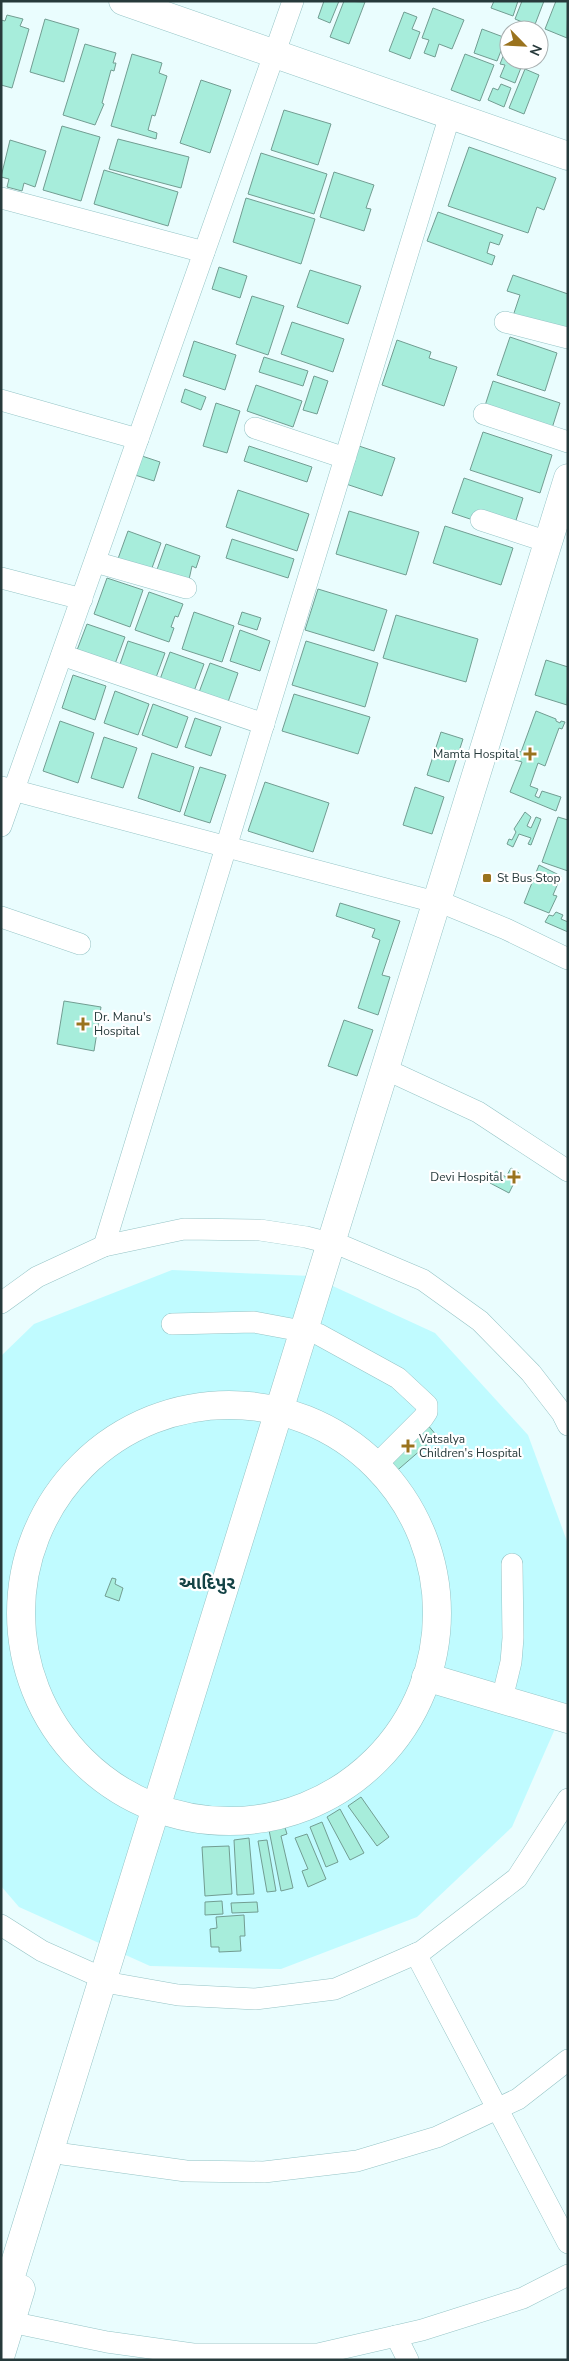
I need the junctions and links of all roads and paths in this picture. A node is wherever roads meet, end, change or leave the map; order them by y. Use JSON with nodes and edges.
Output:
{"nodes":[{"id":1,"x":123,"y":1,"type":"edge"},
{"id":2,"x":293,"y":1,"type":"edge"},
{"id":3,"x":274,"y":54,"type":"junction"},
{"id":4,"x":450,"y":115,"type":"junction"},
{"id":5,"x":568,"y":156,"type":"edge"},
{"id":6,"x":1,"y":198,"type":"edge"},
{"id":7,"x":204,"y":252,"type":"junction"},
{"id":8,"x":505,"y":322,"type":"dead end"},
{"id":9,"x":568,"y":338,"type":"edge"},
{"id":10,"x":1,"y":400,"type":"edge"},
{"id":11,"x":484,"y":414,"type":"dead end"},
{"id":12,"x":255,"y":428,"type":"dead end"},
{"id":13,"x":138,"y":438,"type":"junction"},
{"id":14,"x":568,"y":442,"type":"edge"},
{"id":15,"x":345,"y":458,"type":"junction"},
{"id":16,"x":568,"y":478,"type":"edge"},
{"id":17,"x":481,"y":520,"type":"dead end"},
{"id":18,"x":558,"y":534,"type":"edge"},
{"id":19,"x":95,"y":562,"type":"junction"},
{"id":20,"x":1,"y":578,"type":"edge"},
{"id":21,"x":186,"y":588,"type":"dead end"},
{"id":22,"x":82,"y":599,"type":"junction"},
{"id":23,"x":62,"y":655,"type":"junction"},
{"id":24,"x":264,"y":724,"type":"junction"},
{"id":25,"x":8,"y":789,"type":"edge"},
{"id":26,"x":1,"y":826,"type":"edge"},
{"id":27,"x":226,"y":847,"type":"junction"},
{"id":28,"x":443,"y":905,"type":"junction"},
{"id":29,"x":1,"y":917,"type":"edge"},
{"id":30,"x":80,"y":944,"type":"dead end"},
{"id":31,"x":568,"y":959,"type":"edge"},
{"id":32,"x":398,"y":1075,"type":"junction"},
{"id":33,"x":568,"y":1171,"type":"edge"},
{"id":34,"x":338,"y":1245,"type":"junction"},
{"id":35,"x":104,"y":1246,"type":"junction"},
{"id":36,"x":1,"y":1303,"type":"edge"},
{"id":37,"x":172,"y":1324,"type":"dead end"},
{"id":38,"x":311,"y":1332,"type":"junction"},
{"id":39,"x":286,"y":1411,"type":"junction"},
{"id":40,"x":568,"y":1425,"type":"edge"},
{"id":41,"x":376,"y":1465,"type":"junction"},
{"id":42,"x":512,"y":1564,"type":"dead end"},
{"id":43,"x":12,"y":1589,"type":"edge"},
{"id":44,"x":426,"y":1677,"type":"junction"},
{"id":45,"x":502,"y":1699,"type":"junction"},
{"id":46,"x":568,"y":1719,"type":"edge"},
{"id":47,"x":568,"y":1799,"type":"edge"},
{"id":48,"x":162,"y":1812,"type":"junction"},
{"id":49,"x":1,"y":1925,"type":"edge"},
{"id":50,"x":416,"y":1954,"type":"junction"},
{"id":51,"x":110,"y":1981,"type":"junction"},
{"id":52,"x":568,"y":2060,"type":"edge"},
{"id":53,"x":497,"y":2109,"type":"junction"},
{"id":54,"x":63,"y":2154,"type":"junction"},
{"id":55,"x":568,"y":2243,"type":"edge"},
{"id":56,"x":568,"y":2275,"type":"edge"},
{"id":57,"x":5,"y":2317,"type":"edge"},
{"id":58,"x":396,"y":2336,"type":"junction"},
{"id":59,"x":1,"y":2354,"type":"edge"},
{"id":60,"x":408,"y":2360,"type":"edge"}],
"edges":[{"from":1,"to":3,"type":"main road"},
{"from":2,"to":3,"type":"street"},
{"from":3,"to":4,"type":"main road"},
{"from":3,"to":7,"type":"street"},
{"from":4,"to":5,"type":"main road"},
{"from":4,"to":15,"type":"street"},
{"from":6,"to":7,"type":"street"},
{"from":7,"to":13,"type":"street"},
{"from":8,"to":9,"type":"street"},
{"from":10,"to":13,"type":"street"},
{"from":11,"to":14,"type":"street"},
{"from":12,"to":15,"type":"street"},
{"from":13,"to":19,"type":"street"},
{"from":15,"to":24,"type":"street"},
{"from":16,"to":18,"type":"main road"},
{"from":17,"to":18,"type":"street"},
{"from":18,"to":28,"type":"main road"},
{"from":19,"to":21,"type":"street"},
{"from":19,"to":22,"type":"street"},
{"from":20,"to":22,"type":"street"},
{"from":22,"to":23,"type":"street"},
{"from":23,"to":24,"type":"street"},
{"from":23,"to":25,"type":"street"},
{"from":24,"to":27,"type":"street"},
{"from":25,"to":26,"type":"street"},
{"from":25,"to":27,"type":"street"},
{"from":27,"to":28,"type":"street"},
{"from":27,"to":35,"type":"street"},
{"from":28,"to":31,"type":"street"},
{"from":28,"to":32,"type":"main road"},
{"from":28,"to":34,"type":"main road"},
{"from":29,"to":30,"type":"street"},
{"from":32,"to":33,"type":"street"},
{"from":32,"to":34,"type":"main road"},
{"from":34,"to":35,"type":"street"},
{"from":34,"to":38,"type":"main road"},
{"from":34,"to":40,"type":"street"},
{"from":35,"to":36,"type":"street"},
{"from":37,"to":38,"type":"street"},
{"from":38,"to":39,"type":"main road"},
{"from":38,"to":41,"type":"street"},
{"from":39,"to":41,"type":"main road"},
{"from":39,"to":43,"type":"main road"},
{"from":39,"to":48,"type":"main road"},
{"from":41,"to":44,"type":"main road"},
{"from":42,"to":45,"type":"street"},
{"from":43,"to":48,"type":"main road"},
{"from":44,"to":45,"type":"main road"},
{"from":44,"to":48,"type":"main road"},
{"from":45,"to":46,"type":"main road"},
{"from":47,"to":50,"type":"street"},
{"from":48,"to":51,"type":"main road"},
{"from":49,"to":51,"type":"street"},
{"from":50,"to":51,"type":"street"},
{"from":50,"to":53,"type":"street"},
{"from":51,"to":54,"type":"main road"},
{"from":51,"to":57,"type":"main road"},
{"from":52,"to":53,"type":"street"},
{"from":53,"to":54,"type":"street"},
{"from":53,"to":55,"type":"street"},
{"from":54,"to":57,"type":"main road"},
{"from":56,"to":58,"type":"street"},
{"from":57,"to":58,"type":"street"},
{"from":57,"to":59,"type":"main road"},
{"from":58,"to":60,"type":"street"}]}
